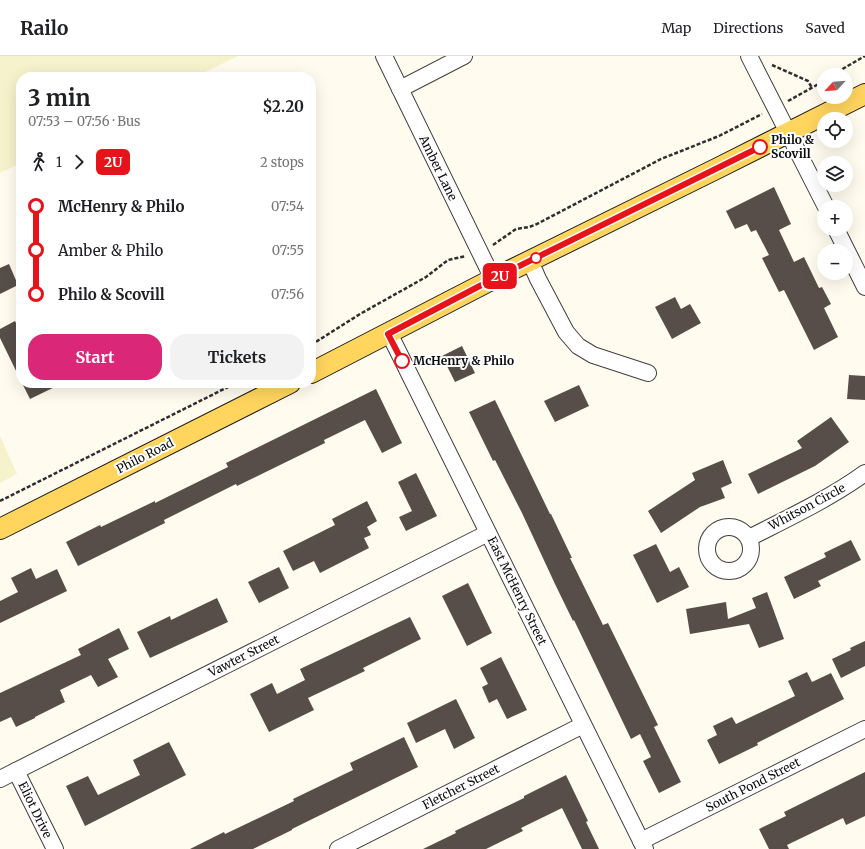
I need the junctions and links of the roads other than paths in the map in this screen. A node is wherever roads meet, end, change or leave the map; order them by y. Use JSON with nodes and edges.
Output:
{"nodes":[{"id":1,"x":384,"y":56,"type":"edge"},
{"id":2,"x":464,"y":56,"type":"edge"},
{"id":3,"x":749,"y":56,"type":"edge"},
{"id":4,"x":400,"y":89,"type":"junction"},
{"id":5,"x":865,"y":94,"type":"edge"},
{"id":6,"x":788,"y":133,"type":"junction"},
{"id":7,"x":822,"y":200,"type":"edge"},
{"id":8,"x":840,"y":236,"type":"edge"},
{"id":9,"x":530,"y":261,"type":"junction"},
{"id":10,"x":493,"y":279,"type":"junction"},
{"id":11,"x":865,"y":287,"type":"edge"},
{"id":12,"x":388,"y":334,"type":"junction"},
{"id":13,"x":316,"y":370,"type":"edge"},
{"id":14,"x":648,"y":373,"type":"dead end"},
{"id":15,"x":280,"y":388,"type":"edge"},
{"id":16,"x":865,"y":473,"type":"edge"},
{"id":17,"x":0,"y":529,"type":"edge"},
{"id":18,"x":488,"y":533,"type":"junction"},
{"id":19,"x":749,"y":538,"type":"dead end"},
{"id":20,"x":583,"y":725,"type":"junction"},
{"id":21,"x":865,"y":729,"type":"edge"},
{"id":22,"x":16,"y":770,"type":"junction"},
{"id":23,"x":0,"y":779,"type":"edge"},
{"id":24,"x":643,"y":845,"type":"edge"},
{"id":25,"x":54,"y":849,"type":"edge"},
{"id":26,"x":338,"y":849,"type":"edge"}],
"edges":[{"from":1,"to":4,"type":"street","name":"Amber Lane"},
{"from":2,"to":4,"type":"street"},
{"from":3,"to":6,"type":"street"},
{"from":4,"to":10,"type":"street","name":"Amber Lane"},
{"from":5,"to":6,"type":"main road"},
{"from":6,"to":7,"type":"street"},
{"from":6,"to":9,"type":"main road"},
{"from":8,"to":11,"type":"street"},
{"from":9,"to":10,"type":"main road"},
{"from":9,"to":14,"type":"street"},
{"from":10,"to":12,"type":"main road"},
{"from":12,"to":13,"type":"main road"},
{"from":12,"to":18,"type":"street","name":"East McHenry Street"},
{"from":15,"to":17,"type":"main road","name":"Philo Road"},
{"from":16,"to":19,"type":"street","name":"Whitson Circle"},
{"from":18,"to":20,"type":"street","name":"East McHenry Street"},
{"from":18,"to":22,"type":"street","name":"Vawter Street"},
{"from":20,"to":24,"type":"street","name":"East McHenry Street"},
{"from":20,"to":26,"type":"street","name":"Fletcher Street"},
{"from":21,"to":24,"type":"street","name":"South Pond Street"},
{"from":22,"to":23,"type":"street","name":"Vawter Street"},
{"from":22,"to":25,"type":"street","name":"Eliot Drive"}]}
